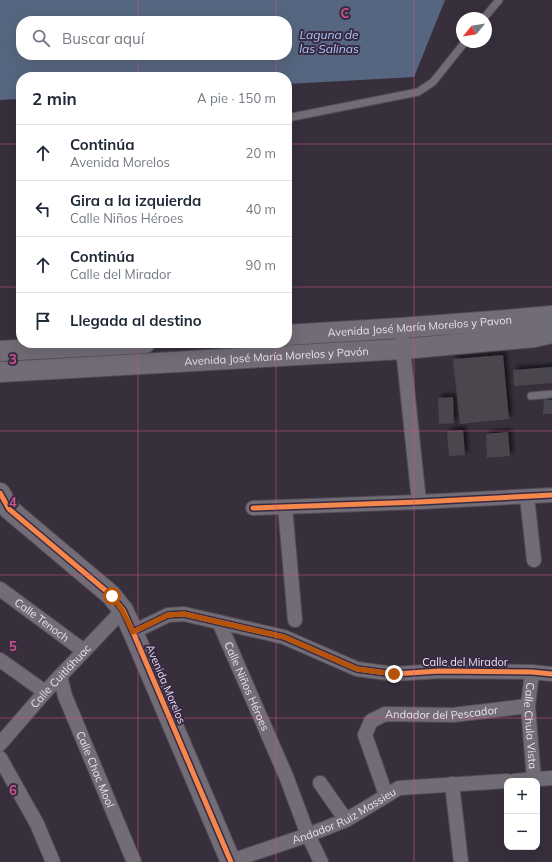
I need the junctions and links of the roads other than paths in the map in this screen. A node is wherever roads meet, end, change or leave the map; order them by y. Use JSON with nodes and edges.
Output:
{"nodes":[{"id":1,"x":499,"y":0,"type":"edge"},
{"id":2,"x":489,"y":12,"type":"edge"},
{"id":3,"x":460,"y":48,"type":"edge"},
{"id":4,"x":292,"y":117,"type":"edge"},
{"id":5,"x":552,"y":316,"type":"edge"},
{"id":6,"x":401,"y":328,"type":"junction"},
{"id":7,"x":292,"y":335,"type":"edge"},
{"id":8,"x":546,"y":336,"type":"edge"},
{"id":9,"x":104,"y":348,"type":"edge"},
{"id":10,"x":403,"y":349,"type":"junction"},
{"id":11,"x":0,"y":351,"type":"edge"},
{"id":12,"x":29,"y":357,"type":"edge"},
{"id":13,"x":1,"y":373,"type":"edge"},
{"id":14,"x":552,"y":394,"type":"edge"},
{"id":15,"x":531,"y":396,"type":"dead end"},
{"id":16,"x":552,"y":496,"type":"edge"},
{"id":17,"x":527,"y":497,"type":"junction"},
{"id":18,"x":3,"y":502,"type":"edge"},
{"id":19,"x":419,"y":502,"type":"junction"},
{"id":20,"x":285,"y":507,"type":"junction"},
{"id":21,"x":253,"y":508,"type":"dead end"},
{"id":22,"x":534,"y":560,"type":"dead end"},
{"id":23,"x":0,"y":589,"type":"edge"},
{"id":24,"x":122,"y":610,"type":"junction"},
{"id":25,"x":295,"y":620,"type":"dead end"},
{"id":26,"x":219,"y":622,"type":"junction"},
{"id":27,"x":133,"y":632,"type":"junction"},
{"id":28,"x":84,"y":651,"type":"junction"},
{"id":29,"x":0,"y":660,"type":"edge"},
{"id":30,"x":532,"y":672,"type":"junction"},
{"id":31,"x":552,"y":674,"type":"edge"},
{"id":32,"x":60,"y":676,"type":"junction"},
{"id":33,"x":44,"y":692,"type":"junction"},
{"id":34,"x":528,"y":706,"type":"junction"},
{"id":35,"x":0,"y":744,"type":"edge"},
{"id":36,"x":0,"y":758,"type":"edge"},
{"id":37,"x":534,"y":778,"type":"edge"},
{"id":38,"x":552,"y":778,"type":"edge"},
{"id":39,"x":540,"y":779,"type":"edge"},
{"id":40,"x":504,"y":781,"type":"edge"},
{"id":41,"x":320,"y":783,"type":"dead end"},
{"id":42,"x":452,"y":784,"type":"junction"},
{"id":43,"x":386,"y":795,"type":"junction"},
{"id":44,"x":346,"y":820,"type":"junction"},
{"id":45,"x":308,"y":835,"type":"junction"},
{"id":46,"x":231,"y":861,"type":"edge"},
{"id":47,"x":53,"y":862,"type":"edge"},
{"id":48,"x":134,"y":862,"type":"edge"},
{"id":49,"x":321,"y":862,"type":"edge"},
{"id":50,"x":461,"y":862,"type":"edge"}],
"edges":[{"from":1,"to":2,"type":"lane"},
{"from":3,"to":4,"type":"lane"},
{"from":5,"to":6,"type":"main road","name":"Avenida José María Morelos y Pavon"},
{"from":6,"to":7,"type":"main road","name":"Avenida José María Morelos y Pavon"},
{"from":6,"to":10,"type":"street"},
{"from":8,"to":10,"type":"main road","name":"Avenida José María Morelos y Pavón"},
{"from":9,"to":12,"type":"main road"},
{"from":10,"to":12,"type":"main road","name":"Avenida José María Morelos y Pavón"},
{"from":10,"to":19,"type":"street"},
{"from":11,"to":12,"type":"main road"},
{"from":12,"to":13,"type":"main road","name":"Avenida José María Morelos y Pavón"},
{"from":14,"to":15,"type":"lane"},
{"from":16,"to":17,"type":"street"},
{"from":17,"to":19,"type":"street"},
{"from":17,"to":22,"type":"street"},
{"from":18,"to":24,"type":"main road","name":"Avenida Morelos"},
{"from":19,"to":20,"type":"street"},
{"from":20,"to":21,"type":"street"},
{"from":20,"to":25,"type":"street"},
{"from":23,"to":28,"type":"street","name":"Calle Tenoch"},
{"from":24,"to":27,"type":"main road","name":"Avenida Morelos"},
{"from":24,"to":28,"type":"street","name":"Calle Cuitláhuac"},
{"from":26,"to":27,"type":"street"},
{"from":26,"to":30,"type":"street","name":"Calle del Mirador"},
{"from":26,"to":45,"type":"street","name":"Calle Niños Héroes"},
{"from":27,"to":46,"type":"main road","name":"Avenida Morelos"},
{"from":28,"to":32,"type":"street","name":"Calle Cuitláhuac"},
{"from":29,"to":33,"type":"street"},
{"from":30,"to":31,"type":"street","name":"Calle del Mirador"},
{"from":30,"to":34,"type":"street","name":"Calle Chula Vista"},
{"from":32,"to":33,"type":"street","name":"Calle Cuitláhuac"},
{"from":32,"to":48,"type":"street","name":"Calle Chac Mool"},
{"from":33,"to":35,"type":"street","name":"Calle Cuitláhuac"},
{"from":34,"to":37,"type":"street","name":"Calle Chula Vista"},
{"from":34,"to":43,"type":"street","name":"Andador del Pescador"},
{"from":36,"to":47,"type":"street"},
{"from":38,"to":39,"type":"street"},
{"from":40,"to":42,"type":"street","name":"Andador Ruiz Massieu"},
{"from":41,"to":44,"type":"street"},
{"from":42,"to":43,"type":"street","name":"Andador Ruiz Massieu"},
{"from":42,"to":50,"type":"street"},
{"from":43,"to":44,"type":"street","name":"Andador Ruiz Massieu"},
{"from":44,"to":45,"type":"street","name":"Andador Ruiz Massieu"},
{"from":45,"to":46,"type":"street","name":"Andador Ruiz Massieu"},
{"from":45,"to":49,"type":"street","name":"Calle Niños Héroes"}]}
